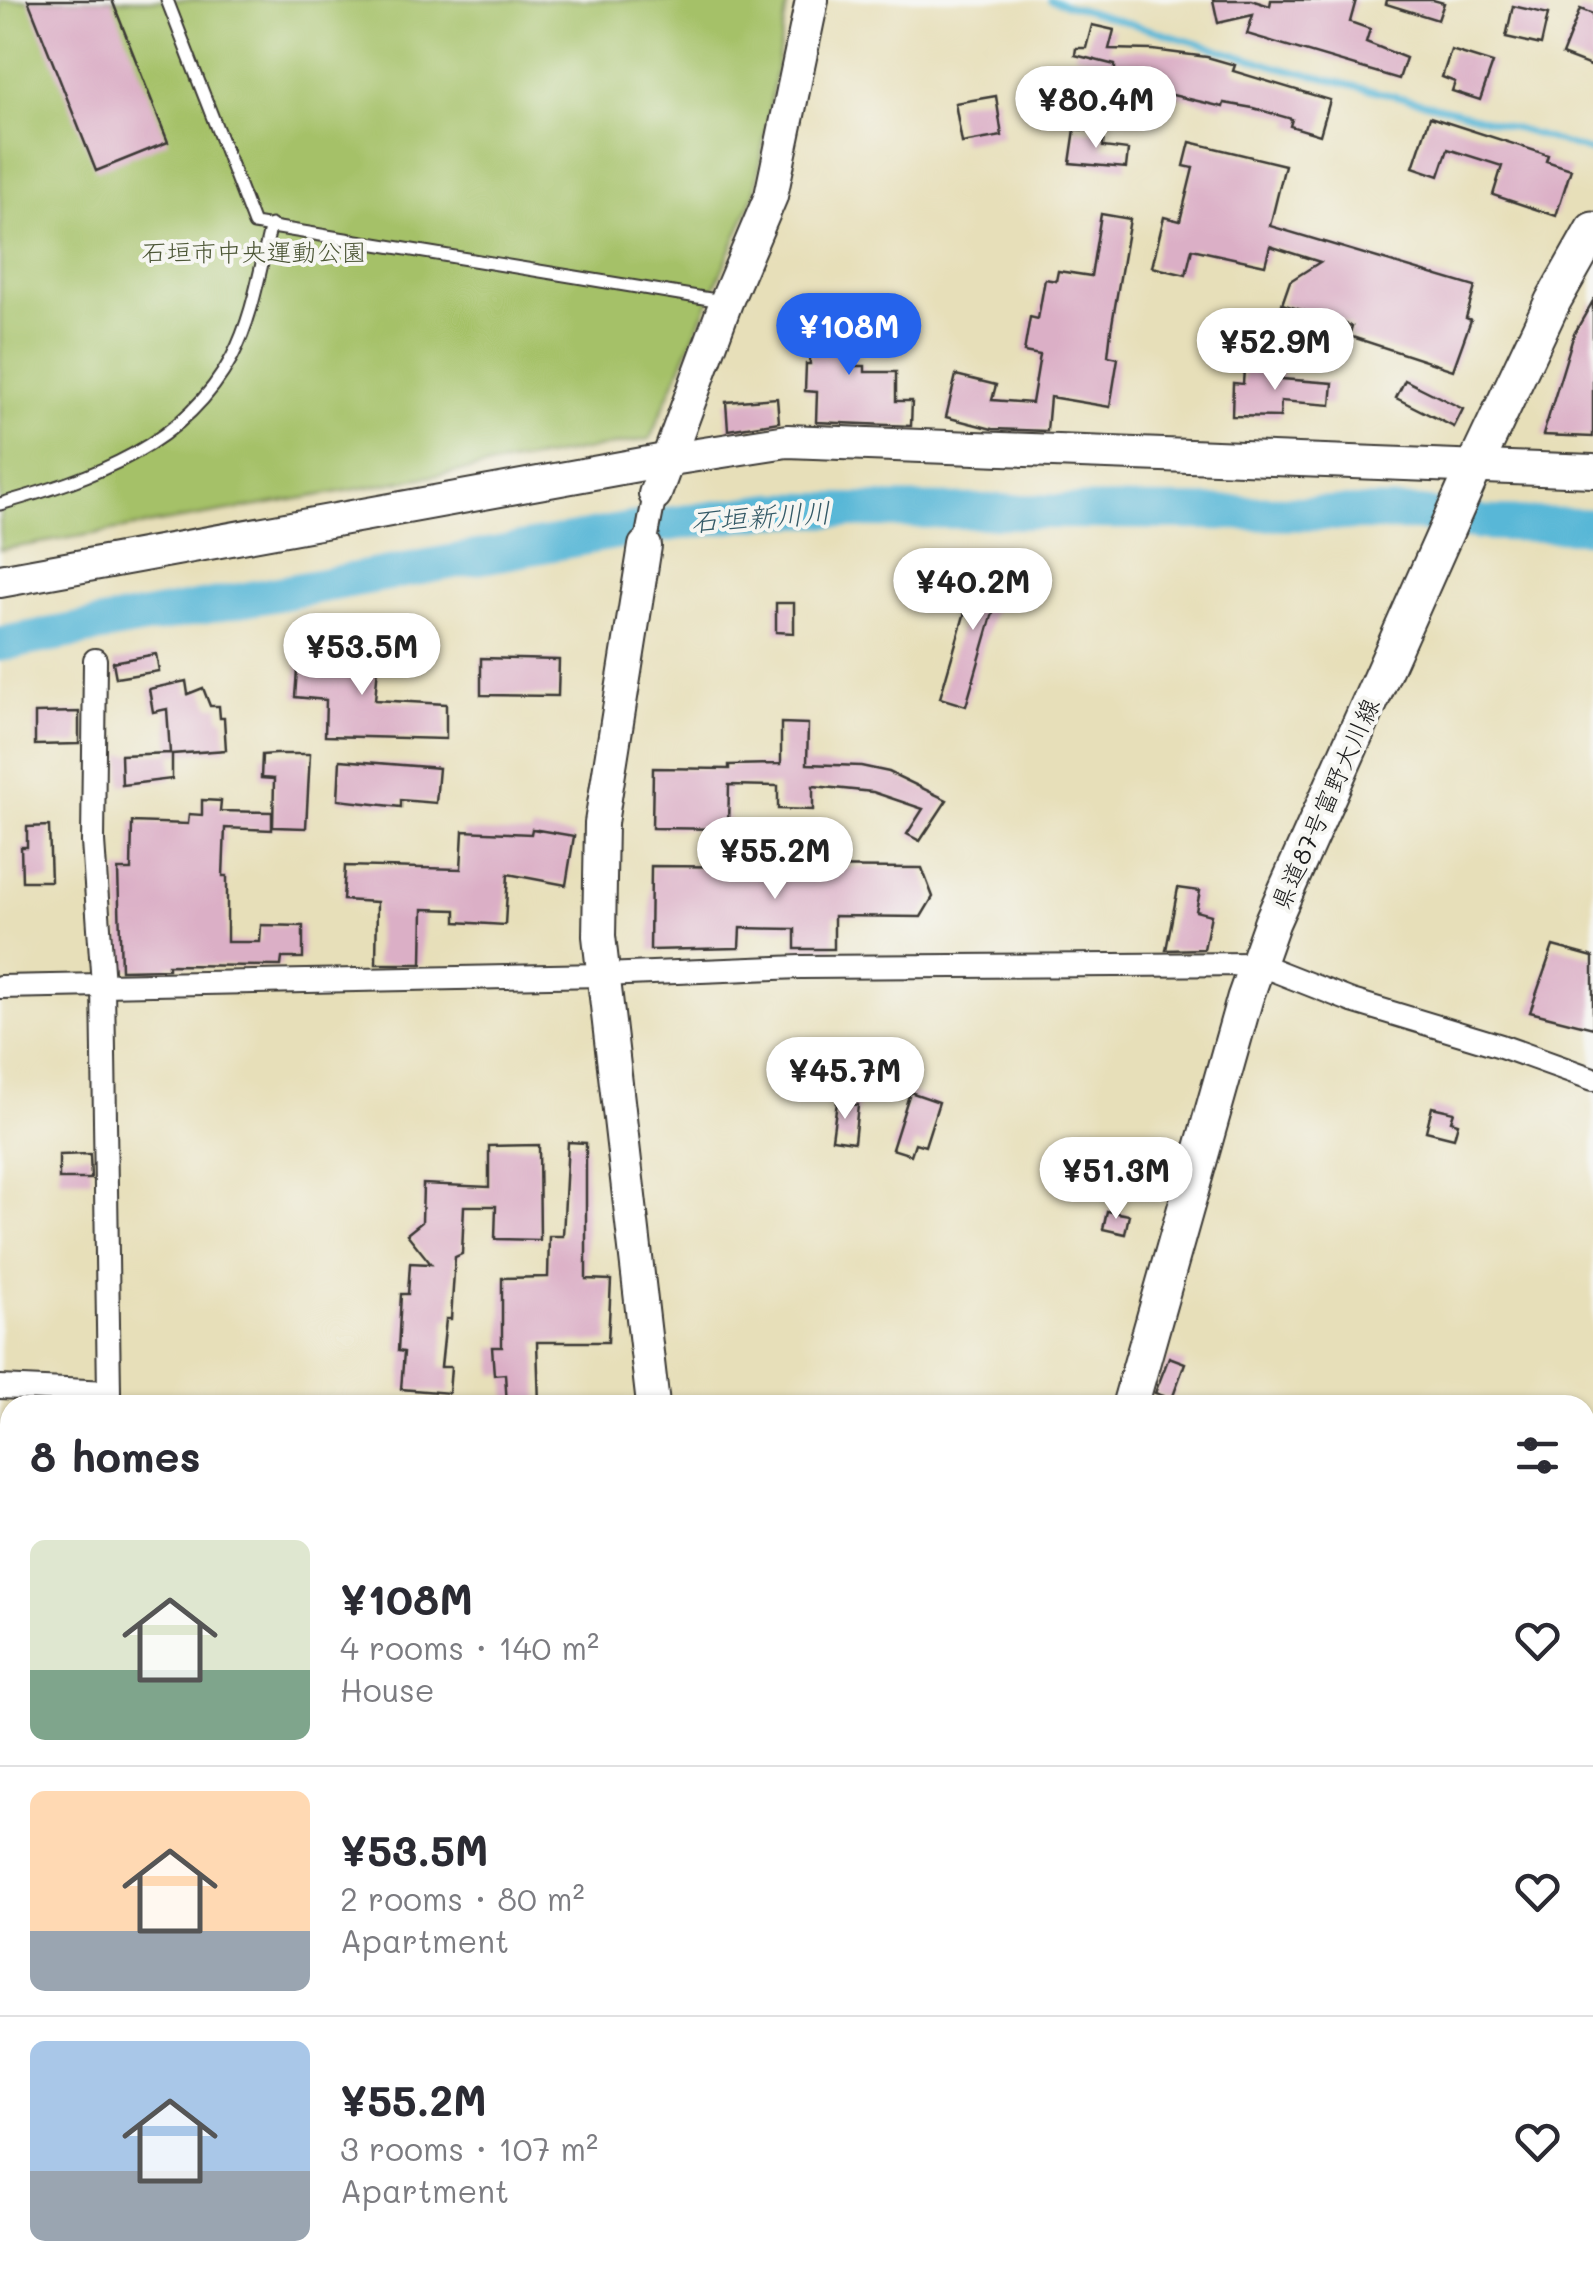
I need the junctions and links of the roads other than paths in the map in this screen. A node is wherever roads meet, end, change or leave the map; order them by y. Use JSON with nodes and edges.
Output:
{"nodes":[{"id":1,"x":168,"y":0,"type":"edge"},
{"id":2,"x":812,"y":0,"type":"edge"},
{"id":3,"x":271,"y":225,"type":"junction"},
{"id":4,"x":1593,"y":230,"type":"edge"},
{"id":5,"x":726,"y":302,"type":"junction"},
{"id":6,"x":665,"y":460,"type":"junction"},
{"id":7,"x":1593,"y":471,"type":"edge"},
{"id":8,"x":1468,"y":480,"type":"junction"},
{"id":9,"x":654,"y":494,"type":"joint"},
{"id":10,"x":0,"y":504,"type":"edge"},
{"id":11,"x":645,"y":546,"type":"joint"},
{"id":12,"x":0,"y":582,"type":"edge"},
{"id":13,"x":94,"y":660,"type":"dead end"},
{"id":14,"x":1258,"y":964,"type":"junction"},
{"id":15,"x":604,"y":975,"type":"junction"},
{"id":16,"x":103,"y":985,"type":"junction"},
{"id":17,"x":0,"y":988,"type":"edge"},
{"id":18,"x":1593,"y":1079,"type":"edge"},
{"id":19,"x":0,"y":1387,"type":"edge"},
{"id":20,"x":652,"y":1395,"type":"edge"},
{"id":21,"x":1133,"y":1395,"type":"edge"}],
"edges":[{"from":1,"to":3,"type":"lane"},
{"from":2,"to":5,"type":"street"},
{"from":3,"to":5,"type":"lane"},
{"from":3,"to":10,"type":"lane"},
{"from":4,"to":8,"type":"main road","name":"県道87号富野大川線"},
{"from":5,"to":6,"type":"street"},
{"from":6,"to":8,"type":"street"},
{"from":6,"to":9,"type":"street"},
{"from":6,"to":12,"type":"street"},
{"from":7,"to":8,"type":"street"},
{"from":8,"to":14,"type":"main road","name":"県道87号富野大川線"},
{"from":9,"to":11,"type":"street"},
{"from":11,"to":15,"type":"street"},
{"from":13,"to":16,"type":"street"},
{"from":14,"to":15,"type":"street"},
{"from":14,"to":18,"type":"street"},
{"from":14,"to":21,"type":"main road","name":"県道87号富野大川線"},
{"from":15,"to":16,"type":"street"},
{"from":15,"to":20,"type":"street"},
{"from":16,"to":17,"type":"street"},
{"from":16,"to":19,"type":"street"}]}
